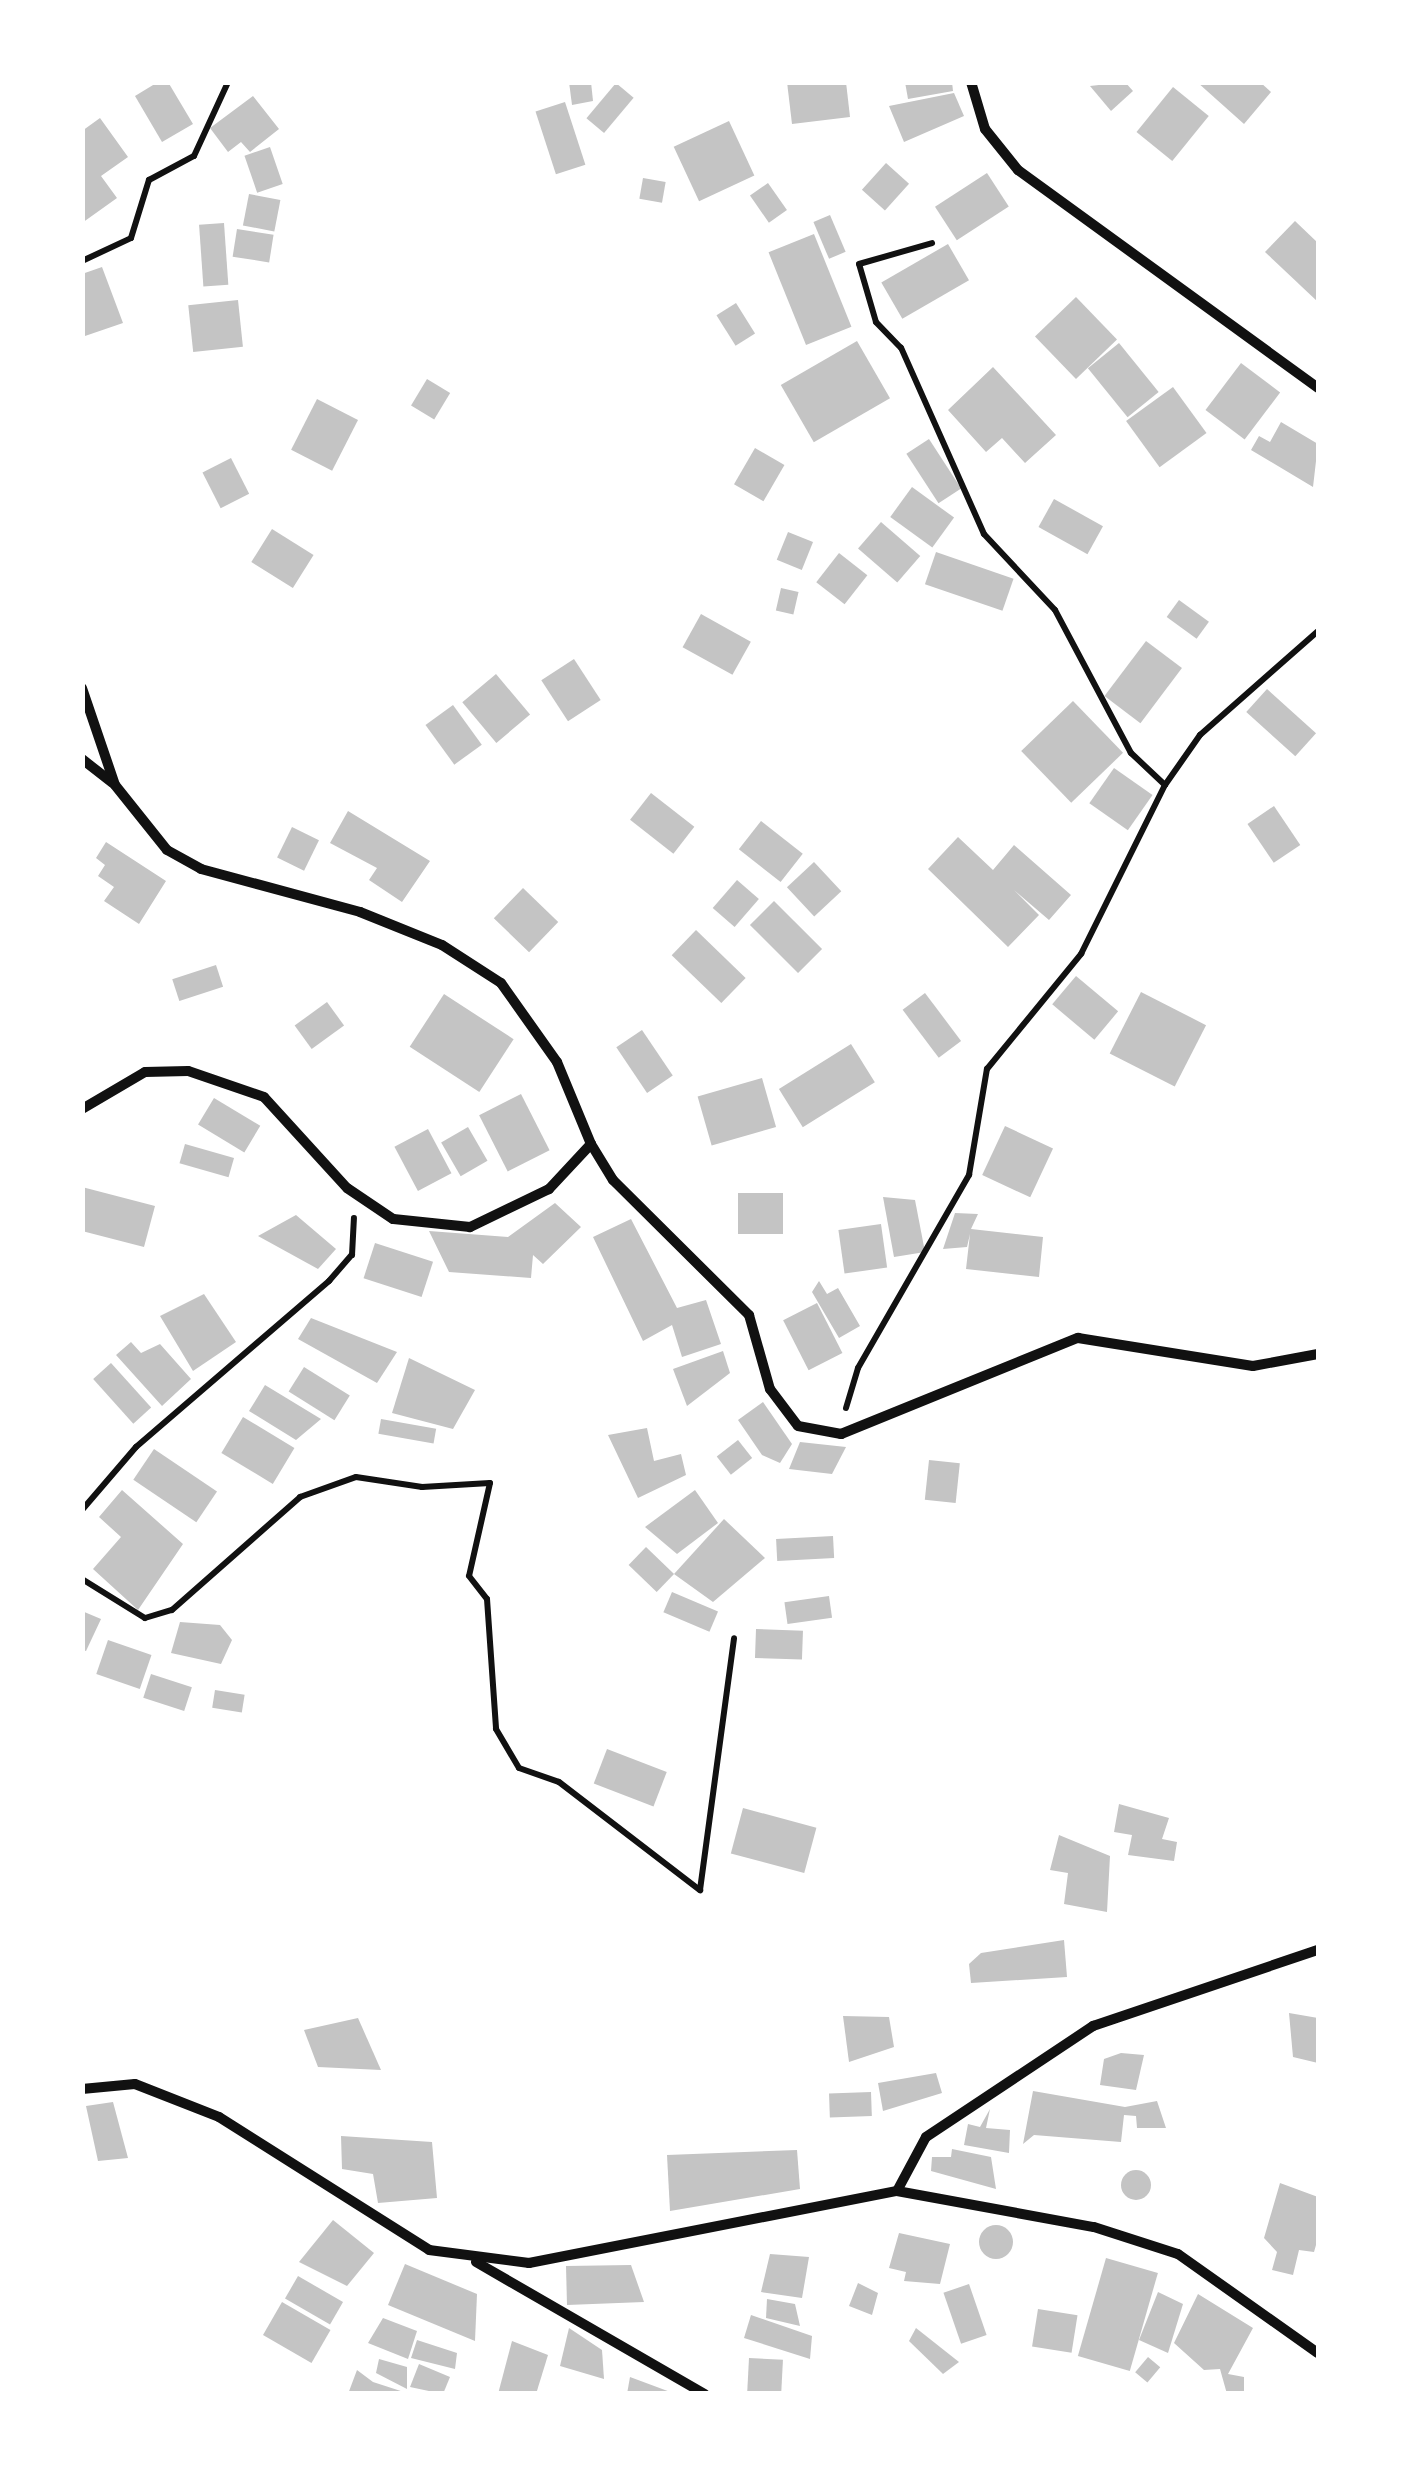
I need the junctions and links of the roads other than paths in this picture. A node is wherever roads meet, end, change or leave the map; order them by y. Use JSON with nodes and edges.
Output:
{"nodes":[{"id":1,"x":971,"y":82,"type":"edge"},
{"id":2,"x":1318,"y":388,"type":"edge"},
{"id":3,"x":82,"y":688,"type":"edge"},
{"id":4,"x":82,"y":759,"type":"edge"},
{"id":5,"x":115,"y":785,"type":"junction"},
{"id":6,"x":82,"y":1109,"type":"edge"},
{"id":7,"x":591,"y":1144,"type":"junction"},
{"id":8,"x":1318,"y":1354,"type":"edge"},
{"id":9,"x":1318,"y":1950,"type":"edge"},
{"id":10,"x":82,"y":2089,"type":"edge"},
{"id":11,"x":897,"y":2191,"type":"junction"},
{"id":12,"x":473,"y":2260,"type":"junction"},
{"id":13,"x":1318,"y":2353,"type":"edge"},
{"id":14,"x":705,"y":2394,"type":"edge"}],
"edges":[{"from":1,"to":2,"type":"street"},
{"from":3,"to":5,"type":"street"},
{"from":4,"to":5,"type":"street"},
{"from":5,"to":7,"type":"street"},
{"from":6,"to":7,"type":"street"},
{"from":7,"to":8,"type":"street"},
{"from":9,"to":11,"type":"street"},
{"from":10,"to":12,"type":"street"},
{"from":11,"to":12,"type":"street"},
{"from":11,"to":13,"type":"street"},
{"from":12,"to":14,"type":"street"}]}
